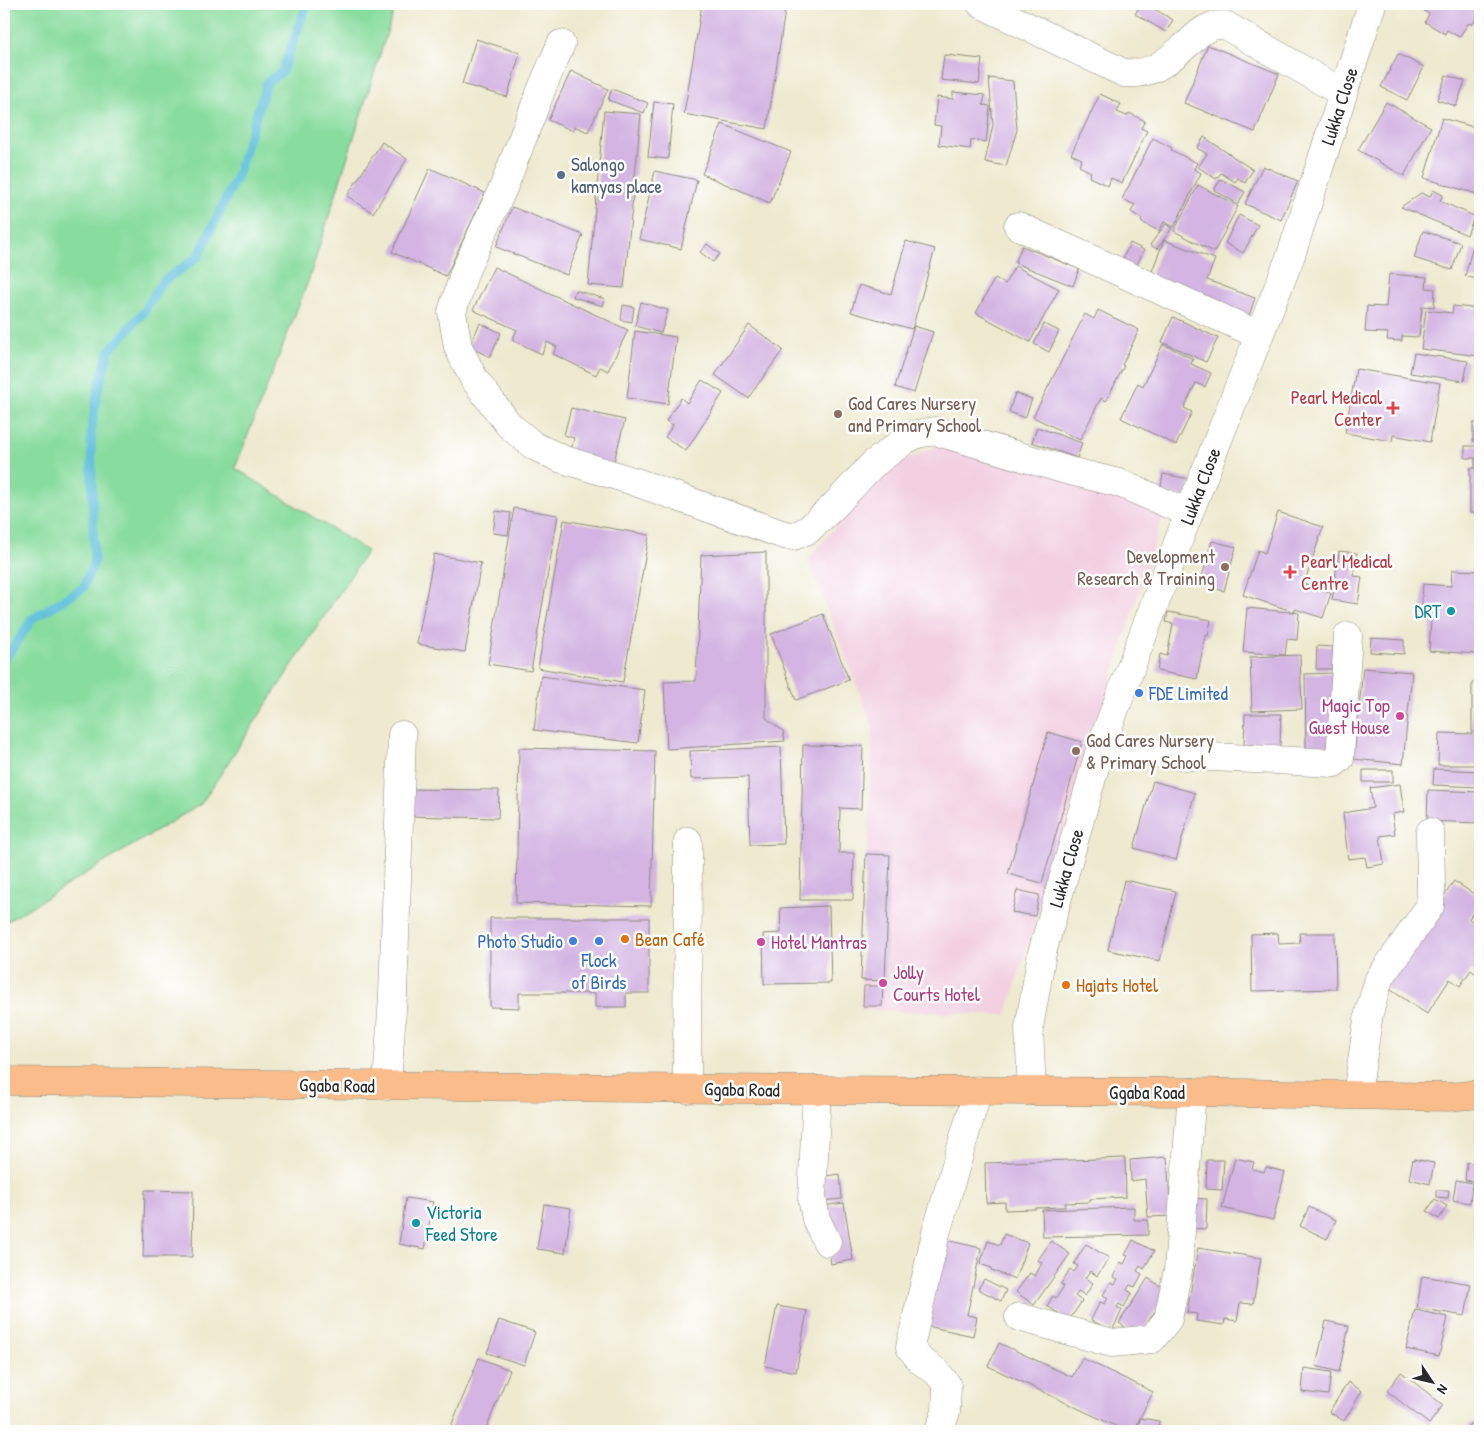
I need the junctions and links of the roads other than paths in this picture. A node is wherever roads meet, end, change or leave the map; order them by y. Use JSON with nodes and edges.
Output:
{"nodes":[{"id":1,"x":982,"y":4,"type":"edge"},
{"id":2,"x":1372,"y":4,"type":"edge"},
{"id":3,"x":561,"y":44,"type":"dead end"},
{"id":4,"x":1343,"y":93,"type":"junction"},
{"id":5,"x":1018,"y":226,"type":"dead end"},
{"id":6,"x":1259,"y":335,"type":"junction"},
{"id":7,"x":1189,"y":513,"type":"junction"},
{"id":8,"x":1348,"y":636,"type":"dead end"},
{"id":9,"x":402,"y":735,"type":"dead end"},
{"id":10,"x":1101,"y":746,"type":"junction"},
{"id":11,"x":1430,"y":832,"type":"dead end"},
{"id":12,"x":688,"y":841,"type":"dead end"},
{"id":13,"x":4,"y":1081,"type":"edge"},
{"id":14,"x":387,"y":1086,"type":"junction"},
{"id":15,"x":687,"y":1089,"type":"junction"},
{"id":16,"x":817,"y":1090,"type":"junction"},
{"id":17,"x":978,"y":1090,"type":"junction"},
{"id":18,"x":1032,"y":1091,"type":"junction"},
{"id":19,"x":1192,"y":1092,"type":"junction"},
{"id":20,"x":1480,"y":1094,"type":"edge"},
{"id":21,"x":1357,"y":1095,"type":"junction"},
{"id":22,"x":826,"y":1242,"type":"dead end"},
{"id":23,"x":1019,"y":1317,"type":"dead end"},
{"id":24,"x":939,"y":1431,"type":"edge"}],
"edges":[{"from":1,"to":4,"type":"street"},
{"from":2,"to":4,"type":"street","name":"Lukka Close"},
{"from":3,"to":7,"type":"street"},
{"from":4,"to":6,"type":"street","name":"Lukka Close"},
{"from":5,"to":6,"type":"street"},
{"from":6,"to":7,"type":"street","name":"Lukka Close"},
{"from":7,"to":10,"type":"street","name":"Lukka Close"},
{"from":8,"to":10,"type":"street"},
{"from":9,"to":14,"type":"street"},
{"from":10,"to":18,"type":"street","name":"Lukka Close"},
{"from":11,"to":21,"type":"street"},
{"from":12,"to":15,"type":"street"},
{"from":13,"to":14,"type":"main road","name":"Ggaba Road"},
{"from":14,"to":15,"type":"main road","name":"Ggaba Road"},
{"from":15,"to":16,"type":"main road","name":"Ggaba Road"},
{"from":16,"to":17,"type":"main road","name":"Ggaba Road"},
{"from":16,"to":22,"type":"street"},
{"from":17,"to":18,"type":"main road","name":"Ggaba Road"},
{"from":17,"to":24,"type":"street"},
{"from":18,"to":19,"type":"main road","name":"Ggaba Road"},
{"from":19,"to":21,"type":"main road","name":"Ggaba Road"},
{"from":19,"to":23,"type":"street"},
{"from":20,"to":21,"type":"main road","name":"Ggaba Road"}]}
